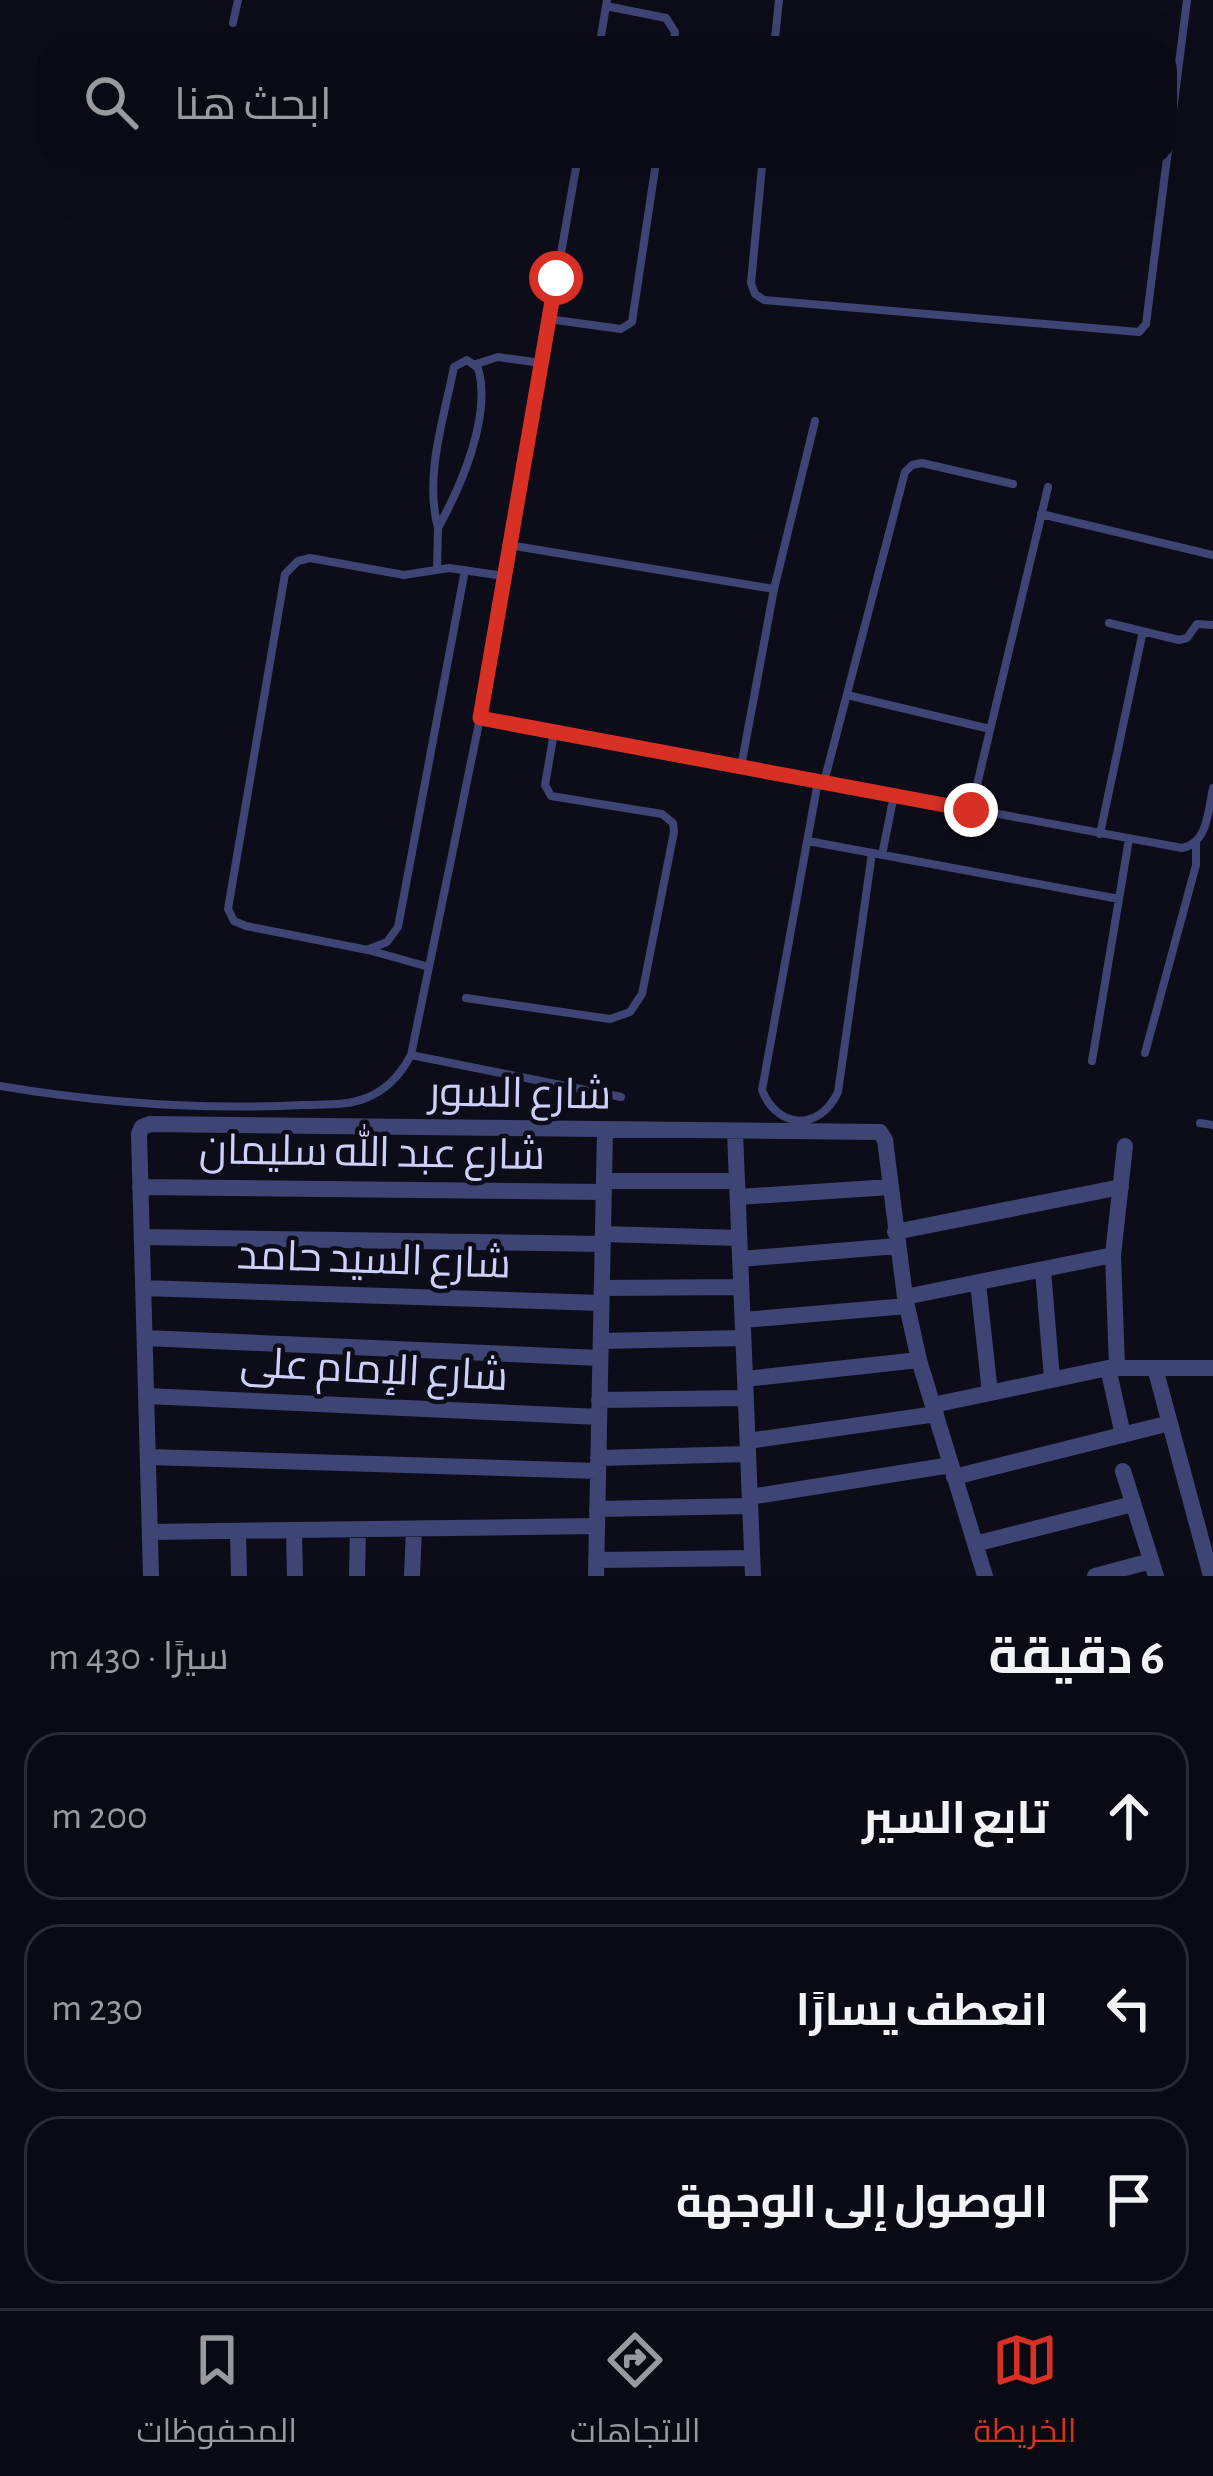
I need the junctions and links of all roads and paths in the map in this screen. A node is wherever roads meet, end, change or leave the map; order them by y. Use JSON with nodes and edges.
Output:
{"nodes":[{"id":1,"x":238,"y":0,"type":"edge"},
{"id":2,"x":778,"y":0,"type":"edge"},
{"id":3,"x":1187,"y":0,"type":"edge"},
{"id":4,"x":607,"y":3,"type":"edge"},
{"id":5,"x":233,"y":23,"type":"dead end"},
{"id":6,"x":600,"y":36,"type":"edge"},
{"id":7,"x":674,"y":36,"type":"edge"},
{"id":8,"x":775,"y":36,"type":"edge"},
{"id":9,"x":1177,"y":79,"type":"edge"},
{"id":10,"x":576,"y":168,"type":"edge"},
{"id":11,"x":655,"y":168,"type":"edge"},
{"id":12,"x":763,"y":168,"type":"edge"},
{"id":13,"x":1166,"y":168,"type":"edge"},
{"id":14,"x":548,"y":319,"type":"junction"},
{"id":15,"x":541,"y":363,"type":"junction"},
{"id":16,"x":476,"y":364,"type":"junction"},
{"id":17,"x":815,"y":421,"type":"dead end"},
{"id":18,"x":1013,"y":484,"type":"dead end"},
{"id":19,"x":1048,"y":487,"type":"dead end"},
{"id":20,"x":1041,"y":514,"type":"junction"},
{"id":21,"x":438,"y":528,"type":"junction"},
{"id":22,"x":509,"y":545,"type":"junction"},
{"id":23,"x":1213,"y":554,"type":"edge"},
{"id":24,"x":436,"y":570,"type":"junction"},
{"id":25,"x":465,"y":570,"type":"junction"},
{"id":26,"x":504,"y":576,"type":"junction"},
{"id":27,"x":774,"y":589,"type":"junction"},
{"id":28,"x":1109,"y":623,"type":"dead end"},
{"id":29,"x":1213,"y":625,"type":"edge"},
{"id":30,"x":1143,"y":631,"type":"junction"},
{"id":31,"x":847,"y":695,"type":"junction"},
{"id":32,"x":480,"y":718,"type":"junction"},
{"id":33,"x":990,"y":729,"type":"junction"},
{"id":34,"x":554,"y":732,"type":"junction"},
{"id":35,"x":741,"y":766,"type":"junction"},
{"id":36,"x":821,"y":782,"type":"junction"},
{"id":37,"x":1213,"y":788,"type":"edge"},
{"id":38,"x":895,"y":795,"type":"junction"},
{"id":39,"x":971,"y":810,"type":"junction"},
{"id":40,"x":1100,"y":834,"type":"junction"},
{"id":41,"x":1129,"y":839,"type":"junction"},
{"id":42,"x":807,"y":841,"type":"junction"},
{"id":43,"x":1196,"y":844,"type":"junction"},
{"id":44,"x":877,"y":854,"type":"junction"},
{"id":45,"x":1119,"y":899,"type":"junction"},
{"id":46,"x":368,"y":950,"type":"junction"},
{"id":47,"x":429,"y":967,"type":"junction"},
{"id":48,"x":466,"y":998,"type":"dead end"},
{"id":49,"x":1144,"y":1053,"type":"dead end"},
{"id":50,"x":411,"y":1055,"type":"junction"},
{"id":51,"x":1091,"y":1060,"type":"dead end"},
{"id":52,"x":0,"y":1086,"type":"edge"},
{"id":53,"x":621,"y":1097,"type":"dead end"},
{"id":54,"x":1200,"y":1123,"type":"dead end"},
{"id":55,"x":1213,"y":1125,"type":"edge"},
{"id":56,"x":605,"y":1131,"type":"junction"},
{"id":57,"x":735,"y":1132,"type":"junction"},
{"id":58,"x":1125,"y":1146,"type":"dead end"},
{"id":59,"x":604,"y":1186,"type":"junction"},
{"id":60,"x":140,"y":1187,"type":"junction"},
{"id":61,"x":890,"y":1187,"type":"junction"},
{"id":62,"x":1121,"y":1187,"type":"junction"},
{"id":63,"x":737,"y":1189,"type":"junction"},
{"id":64,"x":142,"y":1237,"type":"junction"},
{"id":65,"x":740,"y":1238,"type":"junction"},
{"id":66,"x":603,"y":1239,"type":"junction"},
{"id":67,"x":896,"y":1239,"type":"junction"},
{"id":68,"x":1113,"y":1255,"type":"junction"},
{"id":69,"x":740,"y":1259,"type":"junction"},
{"id":70,"x":1043,"y":1270,"type":"junction"},
{"id":71,"x":978,"y":1283,"type":"junction"},
{"id":72,"x":742,"y":1287,"type":"junction"},
{"id":73,"x":143,"y":1288,"type":"junction"},
{"id":74,"x":601,"y":1296,"type":"junction"},
{"id":75,"x":906,"y":1302,"type":"junction"},
{"id":76,"x":743,"y":1329,"type":"junction"},
{"id":77,"x":145,"y":1338,"type":"junction"},
{"id":78,"x":600,"y":1349,"type":"junction"},
{"id":79,"x":920,"y":1360,"type":"junction"},
{"id":80,"x":1112,"y":1367,"type":"junction"},
{"id":81,"x":1155,"y":1368,"type":"junction"},
{"id":82,"x":1213,"y":1368,"type":"edge"},
{"id":83,"x":745,"y":1379,"type":"junction"},
{"id":84,"x":1052,"y":1379,"type":"junction"},
{"id":85,"x":990,"y":1393,"type":"junction"},
{"id":86,"x":146,"y":1396,"type":"junction"},
{"id":87,"x":746,"y":1398,"type":"junction"},
{"id":88,"x":599,"y":1409,"type":"junction"},
{"id":89,"x":934,"y":1410,"type":"junction"},
{"id":90,"x":1170,"y":1423,"type":"junction"},
{"id":91,"x":1123,"y":1435,"type":"junction"},
{"id":92,"x":748,"y":1448,"type":"junction"},
{"id":93,"x":148,"y":1457,"type":"junction"},
{"id":94,"x":598,"y":1464,"type":"junction"},
{"id":95,"x":952,"y":1471,"type":"junction"},
{"id":96,"x":1123,"y":1471,"type":"dead end"},
{"id":97,"x":750,"y":1501,"type":"junction"},
{"id":98,"x":1133,"y":1504,"type":"junction"},
{"id":99,"x":597,"y":1518,"type":"junction"},
{"id":100,"x":414,"y":1529,"type":"junction"},
{"id":101,"x":358,"y":1530,"type":"junction"},
{"id":102,"x":150,"y":1532,"type":"junction"},
{"id":103,"x":294,"y":1532,"type":"junction"},
{"id":104,"x":238,"y":1533,"type":"junction"},
{"id":105,"x":975,"y":1544,"type":"junction"},
{"id":106,"x":752,"y":1567,"type":"edge"},
{"id":107,"x":596,"y":1568,"type":"edge"},
{"id":108,"x":1153,"y":1569,"type":"edge"},
{"id":109,"x":152,"y":1576,"type":"edge"},
{"id":110,"x":239,"y":1576,"type":"edge"},
{"id":111,"x":295,"y":1576,"type":"edge"},
{"id":112,"x":357,"y":1576,"type":"edge"},
{"id":113,"x":412,"y":1576,"type":"edge"},
{"id":114,"x":985,"y":1576,"type":"edge"},
{"id":115,"x":1095,"y":1576,"type":"edge"},
{"id":116,"x":1211,"y":1576,"type":"edge"}],
"edges":[{"from":1,"to":5,"type":"lane"},
{"from":2,"to":8,"type":"lane"},
{"from":3,"to":9,"type":"lane"},
{"from":4,"to":6,"type":"lane"},
{"from":4,"to":7,"type":"lane"},
{"from":10,"to":14,"type":"lane"},
{"from":11,"to":14,"type":"lane"},
{"from":12,"to":13,"type":"lane"},
{"from":14,"to":15,"type":"lane"},
{"from":15,"to":16,"type":"lane"},
{"from":15,"to":22,"type":"lane"},
{"from":16,"to":21,"type":"lane"},
{"from":16,"to":21,"type":"lane"},
{"from":17,"to":27,"type":"lane"},
{"from":18,"to":31,"type":"lane"},
{"from":19,"to":20,"type":"lane"},
{"from":20,"to":23,"type":"lane"},
{"from":20,"to":33,"type":"lane"},
{"from":21,"to":24,"type":"lane"},
{"from":22,"to":26,"type":"lane"},
{"from":22,"to":27,"type":"lane"},
{"from":24,"to":25,"type":"lane"},
{"from":24,"to":46,"type":"lane"},
{"from":25,"to":26,"type":"lane"},
{"from":25,"to":46,"type":"lane"},
{"from":26,"to":32,"type":"lane"},
{"from":27,"to":35,"type":"lane"},
{"from":28,"to":30,"type":"lane"},
{"from":29,"to":30,"type":"lane"},
{"from":30,"to":40,"type":"lane"},
{"from":31,"to":33,"type":"lane"},
{"from":31,"to":36,"type":"lane"},
{"from":32,"to":34,"type":"lane"},
{"from":32,"to":47,"type":"lane"},
{"from":33,"to":39,"type":"lane"},
{"from":34,"to":35,"type":"lane"},
{"from":34,"to":48,"type":"lane"},
{"from":35,"to":36,"type":"lane"},
{"from":36,"to":38,"type":"lane"},
{"from":36,"to":42,"type":"lane"},
{"from":37,"to":43,"type":"lane"},
{"from":38,"to":39,"type":"lane"},
{"from":38,"to":44,"type":"lane"},
{"from":39,"to":40,"type":"lane"},
{"from":40,"to":41,"type":"lane"},
{"from":41,"to":43,"type":"lane"},
{"from":41,"to":45,"type":"lane"},
{"from":42,"to":44,"type":"lane"},
{"from":42,"to":44,"type":"lane"},
{"from":43,"to":49,"type":"lane"},
{"from":44,"to":45,"type":"lane"},
{"from":45,"to":51,"type":"lane"},
{"from":46,"to":47,"type":"lane"},
{"from":47,"to":50,"type":"lane"},
{"from":50,"to":52,"type":"lane"},
{"from":50,"to":53,"type":"lane"},
{"from":54,"to":55,"type":"lane"},
{"from":56,"to":57,"type":"street","name":"شارع السور"},
{"from":56,"to":59,"type":"street"},
{"from":56,"to":60,"type":"street","name":"شارع السور"},
{"from":57,"to":61,"type":"street","name":"شارع السور"},
{"from":57,"to":63,"type":"street"},
{"from":58,"to":62,"type":"street"},
{"from":59,"to":60,"type":"street","name":"شارع عبد الله سليمان"},
{"from":59,"to":63,"type":"street","name":"شارع عبد الله سليمان"},
{"from":59,"to":66,"type":"street"},
{"from":60,"to":64,"type":"street"},
{"from":61,"to":63,"type":"street","name":"شارع عبد الله سليمان"},
{"from":61,"to":67,"type":"street"},
{"from":62,"to":67,"type":"street"},
{"from":62,"to":68,"type":"street"},
{"from":63,"to":65,"type":"street"},
{"from":64,"to":66,"type":"street"},
{"from":64,"to":73,"type":"street"},
{"from":65,"to":66,"type":"street"},
{"from":65,"to":69,"type":"street"},
{"from":66,"to":74,"type":"street"},
{"from":67,"to":69,"type":"street"},
{"from":67,"to":75,"type":"street"},
{"from":68,"to":70,"type":"street"},
{"from":68,"to":80,"type":"street"},
{"from":69,"to":72,"type":"street"},
{"from":70,"to":71,"type":"street"},
{"from":70,"to":84,"type":"street"},
{"from":71,"to":75,"type":"street"},
{"from":71,"to":85,"type":"street"},
{"from":72,"to":74,"type":"street","name":"شارع السيد حامد"},
{"from":72,"to":76,"type":"street"},
{"from":73,"to":74,"type":"street","name":"شارع السيد حامد"},
{"from":73,"to":77,"type":"street"},
{"from":74,"to":78,"type":"street"},
{"from":75,"to":76,"type":"street"},
{"from":75,"to":79,"type":"street"},
{"from":76,"to":78,"type":"street"},
{"from":76,"to":83,"type":"street"},
{"from":77,"to":78,"type":"street"},
{"from":77,"to":86,"type":"street"},
{"from":78,"to":88,"type":"street"},
{"from":79,"to":83,"type":"street"},
{"from":79,"to":89,"type":"street"},
{"from":80,"to":81,"type":"street"},
{"from":80,"to":84,"type":"street"},
{"from":80,"to":91,"type":"street"},
{"from":81,"to":82,"type":"street"},
{"from":81,"to":90,"type":"street"},
{"from":83,"to":87,"type":"street"},
{"from":84,"to":85,"type":"street"},
{"from":85,"to":89,"type":"street"},
{"from":86,"to":88,"type":"street","name":"شارع الإمام على"},
{"from":86,"to":93,"type":"street"},
{"from":87,"to":88,"type":"street","name":"شارع الإمام على"},
{"from":87,"to":92,"type":"street"},
{"from":88,"to":94,"type":"street"},
{"from":89,"to":92,"type":"street"},
{"from":89,"to":95,"type":"street"},
{"from":90,"to":91,"type":"street"},
{"from":90,"to":116,"type":"street"},
{"from":91,"to":95,"type":"street"},
{"from":92,"to":94,"type":"street"},
{"from":92,"to":97,"type":"street"},
{"from":93,"to":94,"type":"street"},
{"from":93,"to":102,"type":"street"},
{"from":94,"to":99,"type":"street"},
{"from":95,"to":97,"type":"street"},
{"from":95,"to":105,"type":"street"},
{"from":96,"to":98,"type":"street"},
{"from":97,"to":99,"type":"street"},
{"from":97,"to":106,"type":"street"},
{"from":98,"to":105,"type":"street"},
{"from":98,"to":108,"type":"street"},
{"from":99,"to":100,"type":"street"},
{"from":99,"to":107,"type":"street"},
{"from":100,"to":101,"type":"street"},
{"from":100,"to":113,"type":"street"},
{"from":101,"to":103,"type":"street"},
{"from":101,"to":112,"type":"street"},
{"from":102,"to":104,"type":"street"},
{"from":102,"to":109,"type":"street"},
{"from":103,"to":104,"type":"street"},
{"from":103,"to":111,"type":"street"},
{"from":104,"to":110,"type":"street"},
{"from":105,"to":114,"type":"street"},
{"from":106,"to":107,"type":"street"},
{"from":108,"to":115,"type":"street"}]}
